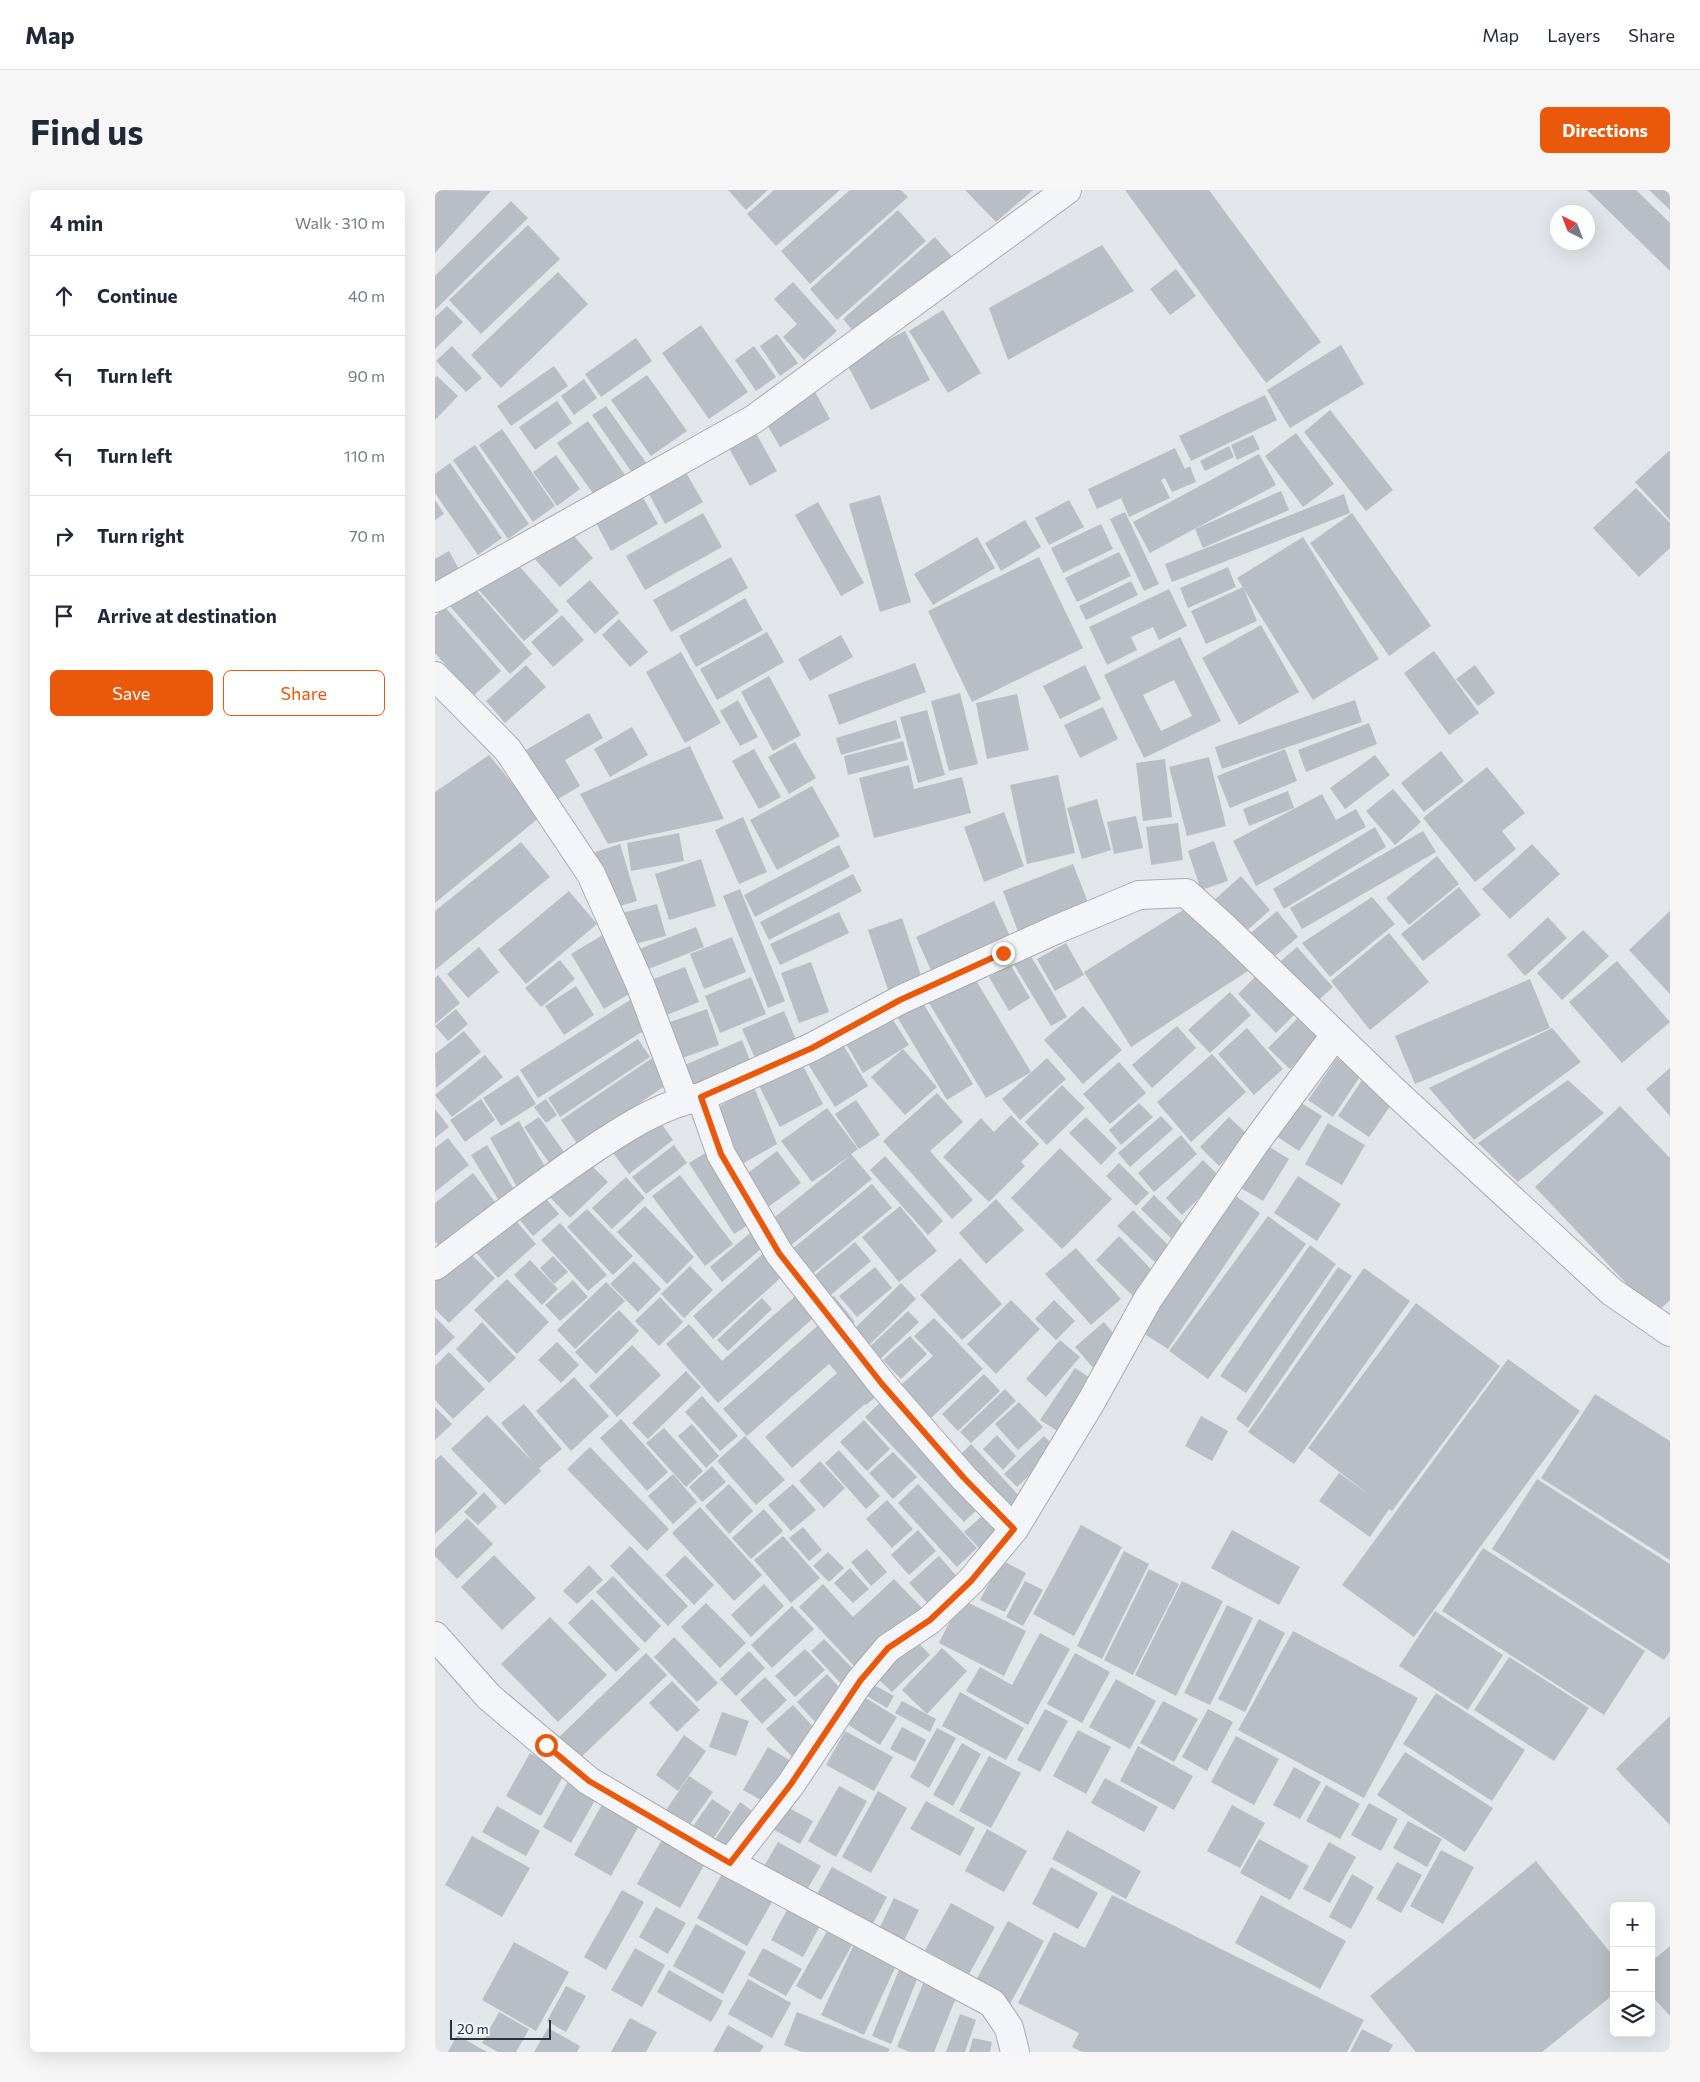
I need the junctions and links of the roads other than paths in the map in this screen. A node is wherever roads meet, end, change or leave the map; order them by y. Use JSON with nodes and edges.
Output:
{"nodes":[{"id":1,"x":1067,"y":190,"type":"edge"},
{"id":2,"x":435,"y":598,"type":"edge"},
{"id":3,"x":435,"y":676,"type":"edge"},
{"id":4,"x":1335,"y":1035,"type":"junction"},
{"id":5,"x":693,"y":1098,"type":"junction"},
{"id":6,"x":435,"y":1266,"type":"edge"},
{"id":7,"x":1670,"y":1332,"type":"edge"},
{"id":8,"x":1014,"y":1529,"type":"junction"},
{"id":9,"x":435,"y":1636,"type":"edge"},
{"id":10,"x":730,"y":1863,"type":"junction"},
{"id":11,"x":1015,"y":2052,"type":"edge"}],
"edges":[{"from":1,"to":2,"type":"street"},
{"from":3,"to":5,"type":"street"},
{"from":4,"to":5,"type":"street"},
{"from":4,"to":7,"type":"street"},
{"from":4,"to":8,"type":"street"},
{"from":5,"to":6,"type":"street"},
{"from":5,"to":8,"type":"street"},
{"from":8,"to":10,"type":"street"},
{"from":9,"to":10,"type":"street"},
{"from":10,"to":11,"type":"street"}]}
